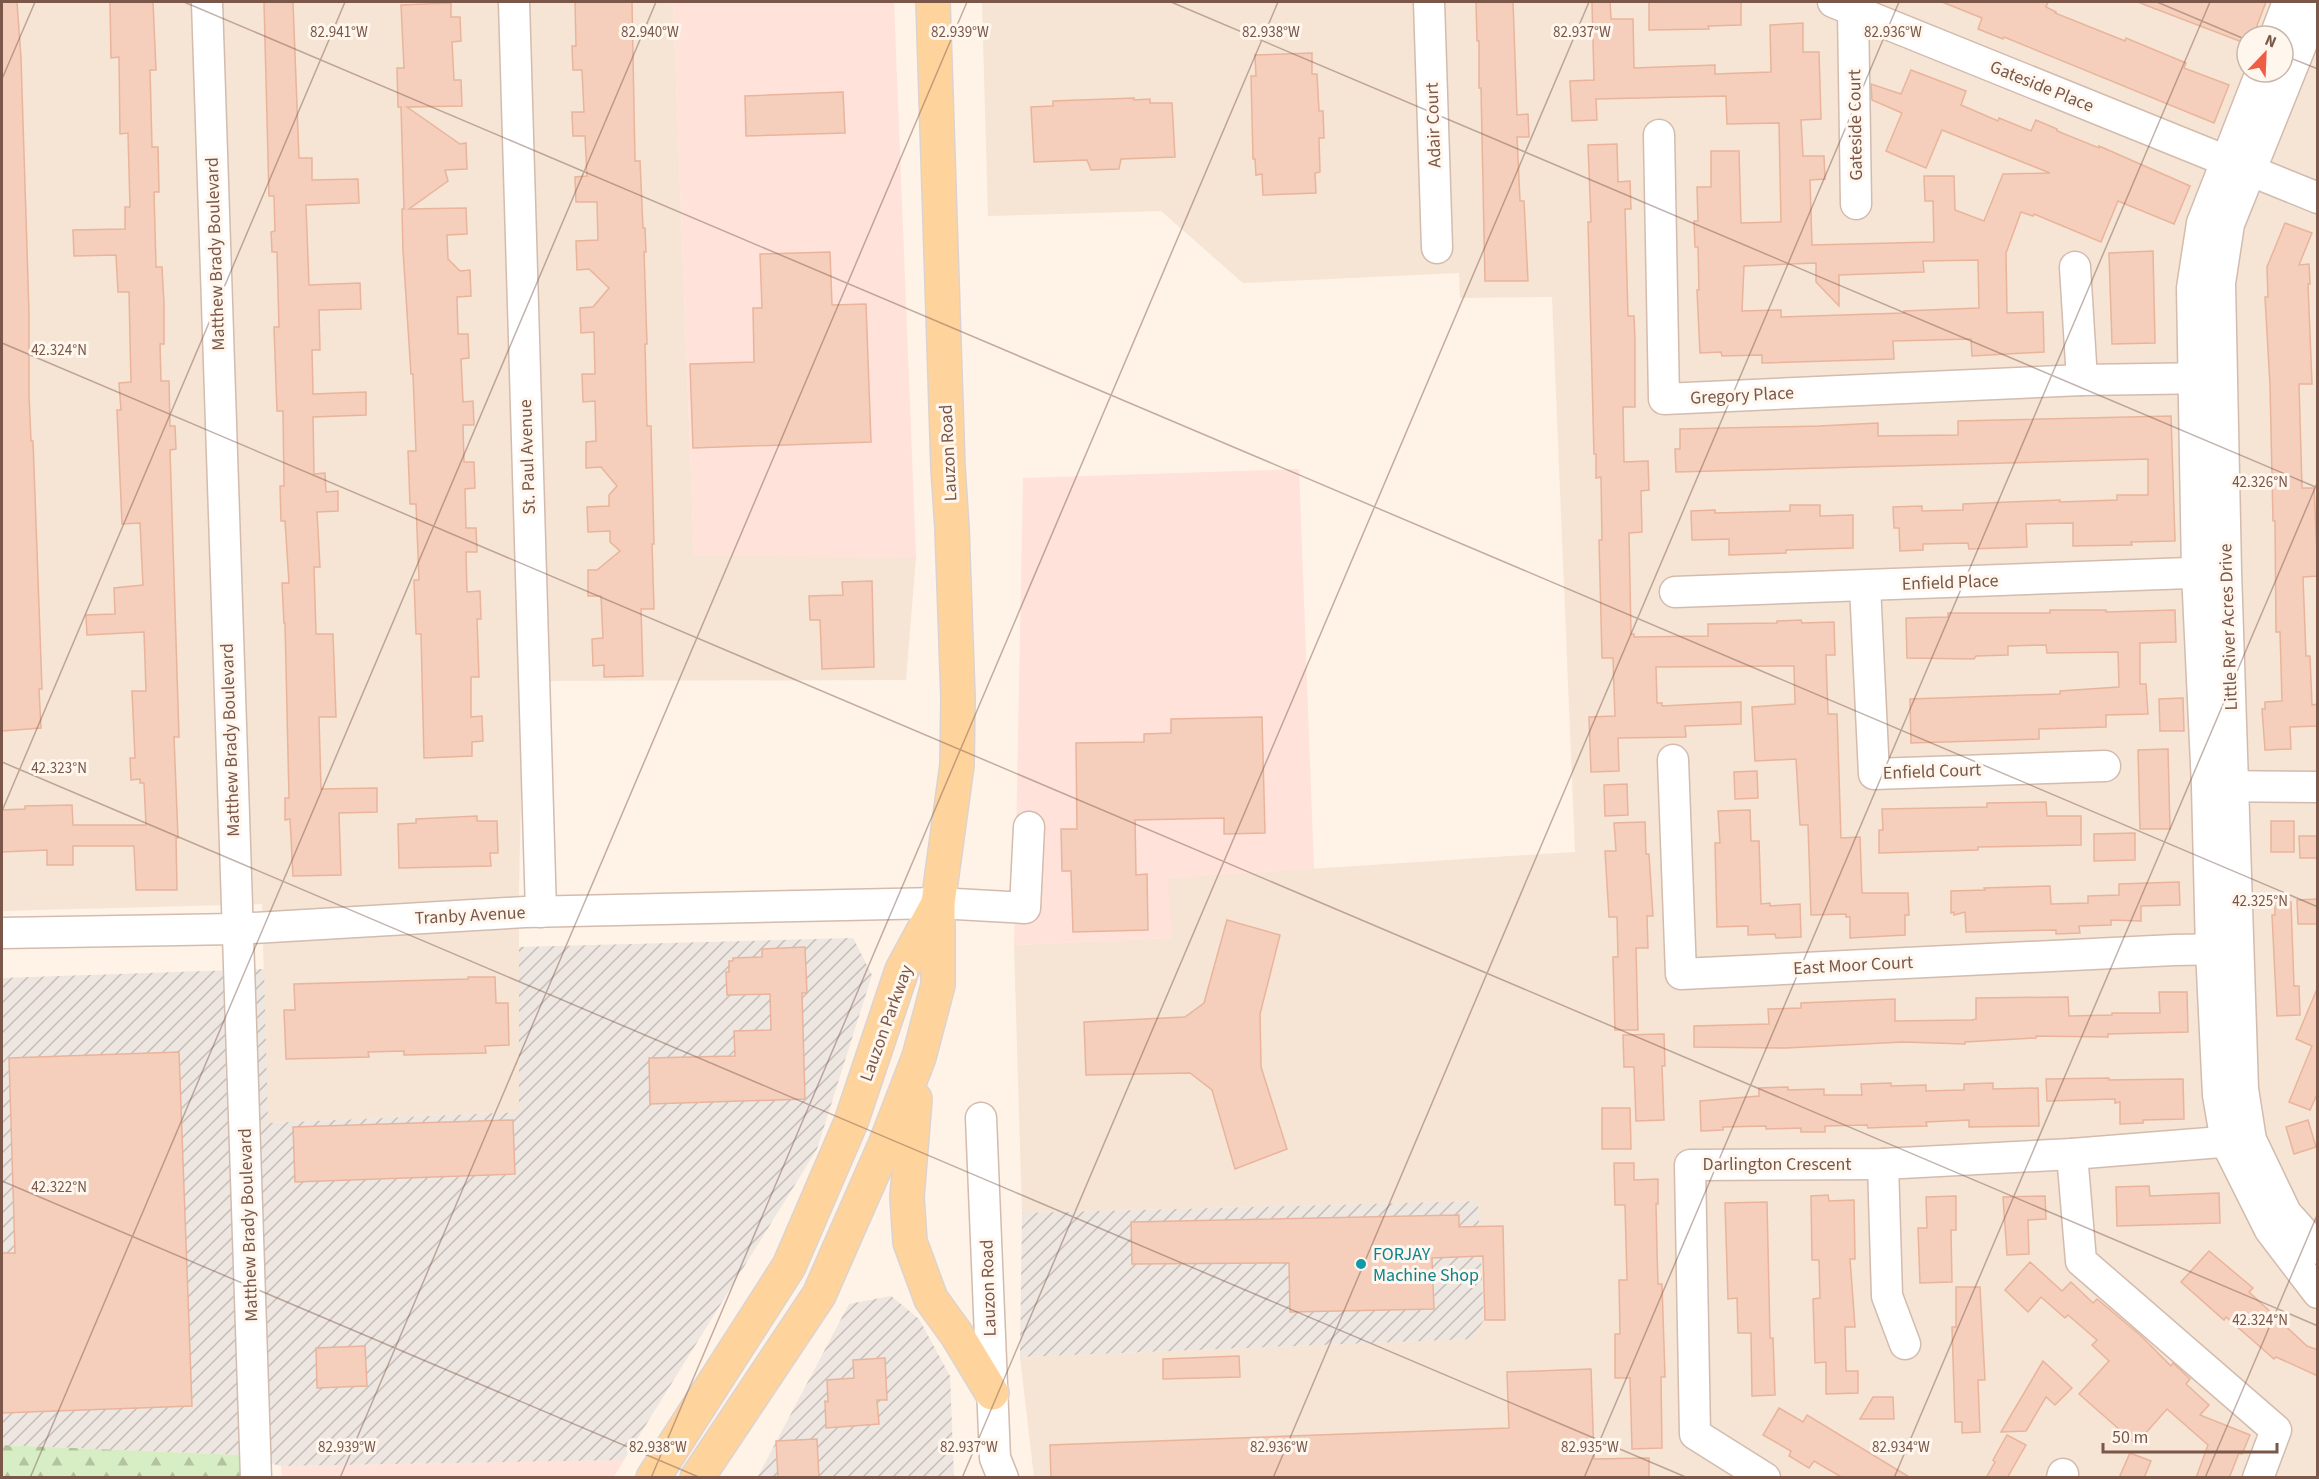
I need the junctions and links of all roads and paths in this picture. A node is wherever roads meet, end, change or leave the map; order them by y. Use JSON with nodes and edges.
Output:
{"nodes":[{"id":1,"x":207,"y":2,"type":"edge"},
{"id":2,"x":514,"y":2,"type":"edge"},
{"id":3,"x":933,"y":2,"type":"edge"},
{"id":4,"x":1429,"y":2,"type":"edge"},
{"id":5,"x":2288,"y":2,"type":"edge"},
{"id":6,"x":2315,"y":2,"type":"edge"},
{"id":7,"x":1843,"y":6,"type":"edge"},
{"id":8,"x":2280,"y":24,"type":"edge"},
{"id":9,"x":2257,"y":84,"type":"edge"},
{"id":10,"x":1659,"y":135,"type":"dead end"},
{"id":11,"x":2239,"y":165,"type":"junction"},
{"id":12,"x":2318,"y":198,"type":"edge"},
{"id":13,"x":1856,"y":204,"type":"dead end"},
{"id":14,"x":1437,"y":248,"type":"dead end"},
{"id":15,"x":2074,"y":267,"type":"dead end"},
{"id":16,"x":2207,"y":379,"type":"junction"},
{"id":17,"x":2082,"y":380,"type":"junction"},
{"id":18,"x":2226,"y":571,"type":"junction"},
{"id":19,"x":2197,"y":572,"type":"junction"},
{"id":20,"x":1865,"y":586,"type":"junction"},
{"id":21,"x":1675,"y":592,"type":"dead end"},
{"id":22,"x":1673,"y":760,"type":"dead end"},
{"id":23,"x":2105,"y":766,"type":"dead end"},
{"id":24,"x":2220,"y":786,"type":"junction"},
{"id":25,"x":2318,"y":787,"type":"edge"},
{"id":26,"x":1029,"y":827,"type":"dead end"},
{"id":27,"x":938,"y":903,"type":"junction"},
{"id":28,"x":541,"y":912,"type":"junction"},
{"id":29,"x":237,"y":929,"type":"junction"},
{"id":30,"x":2,"y":933,"type":"edge"},
{"id":31,"x":2224,"y":950,"type":"junction"},
{"id":32,"x":918,"y":1057,"type":"junction"},
{"id":33,"x":981,"y":1118,"type":"dead end"},
{"id":34,"x":2238,"y":1141,"type":"junction"},
{"id":35,"x":2072,"y":1154,"type":"junction"},
{"id":36,"x":1884,"y":1164,"type":"junction"},
{"id":37,"x":2318,"y":1249,"type":"edge"},
{"id":38,"x":2318,"y":1293,"type":"edge"},
{"id":39,"x":1905,"y":1344,"type":"dead end"},
{"id":40,"x":992,"y":1393,"type":"junction"},
{"id":41,"x":744,"y":1404,"type":"junction"},
{"id":42,"x":994,"y":1471,"type":"edge"},
{"id":43,"x":256,"y":1478,"type":"edge"},
{"id":44,"x":653,"y":1478,"type":"edge"},
{"id":45,"x":697,"y":1478,"type":"edge"},
{"id":46,"x":726,"y":1478,"type":"edge"},
{"id":47,"x":1765,"y":1478,"type":"edge"},
{"id":48,"x":2258,"y":1478,"type":"edge"}],
"edges":[{"from":1,"to":29,"type":"street","name":"Matthew Brady Boulevard"},
{"from":2,"to":28,"type":"street","name":"St. Paul Avenue"},
{"from":3,"to":27,"type":"main road","name":"Lauzon Road"},
{"from":4,"to":14,"type":"street","name":"Adair Court"},
{"from":5,"to":8,"type":"street"},
{"from":6,"to":11,"type":"street","name":"Little River Acres Drive"},
{"from":7,"to":11,"type":"street","name":"Gateside Place"},
{"from":7,"to":13,"type":"street","name":"Gateside Court"},
{"from":9,"to":11,"type":"street","name":"Little River Acres Drive"},
{"from":10,"to":17,"type":"street","name":"Gregory Place"},
{"from":11,"to":12,"type":"street","name":"Gateside Place"},
{"from":11,"to":16,"type":"street","name":"Little River Acres Drive"},
{"from":15,"to":17,"type":"street"},
{"from":16,"to":17,"type":"street","name":"Gregory Place"},
{"from":16,"to":18,"type":"street","name":"Little River Acres Drive"},
{"from":16,"to":19,"type":"street","name":"Little River Acres Drive"},
{"from":18,"to":19,"type":"street","name":"Enfield Place"},
{"from":18,"to":24,"type":"street","name":"Little River Acres Drive"},
{"from":19,"to":20,"type":"street","name":"Enfield Place"},
{"from":19,"to":24,"type":"street","name":"Little River Acres Drive"},
{"from":20,"to":21,"type":"street","name":"Enfield Place"},
{"from":20,"to":23,"type":"street","name":"Enfield Court"},
{"from":22,"to":31,"type":"street","name":"East Moor Court"},
{"from":24,"to":25,"type":"street"},
{"from":24,"to":31,"type":"street","name":"Little River Acres Drive"},
{"from":26,"to":27,"type":"street","name":"Tranby Avenue"},
{"from":27,"to":28,"type":"street","name":"Tranby Avenue"},
{"from":27,"to":32,"type":"main road","name":"Lauzon Parkway"},
{"from":27,"to":44,"type":"main road","name":"Lauzon Parkway"},
{"from":28,"to":29,"type":"street","name":"Tranby Avenue"},
{"from":29,"to":30,"type":"street","name":"Tranby Avenue"},
{"from":29,"to":43,"type":"street","name":"Matthew Brady Boulevard"},
{"from":31,"to":34,"type":"street","name":"Little River Acres Drive"},
{"from":32,"to":40,"type":"main road"},
{"from":32,"to":41,"type":"main road","name":"Lauzon Parkway"},
{"from":33,"to":40,"type":"street","name":"Lauzon Road"},
{"from":34,"to":35,"type":"street","name":"Darlington Crescent"},
{"from":34,"to":37,"type":"street","name":"Little River Acres Drive"},
{"from":34,"to":38,"type":"street","name":"Little River Acres Drive"},
{"from":35,"to":36,"type":"street","name":"Darlington Crescent"},
{"from":35,"to":48,"type":"street"},
{"from":36,"to":39,"type":"street"},
{"from":36,"to":47,"type":"street","name":"Darlington Crescent"},
{"from":40,"to":42,"type":"street","name":"Lauzon Road"},
{"from":41,"to":45,"type":"main road","name":"Lauzon Parkway"},
{"from":41,"to":46,"type":"main road"}]}
